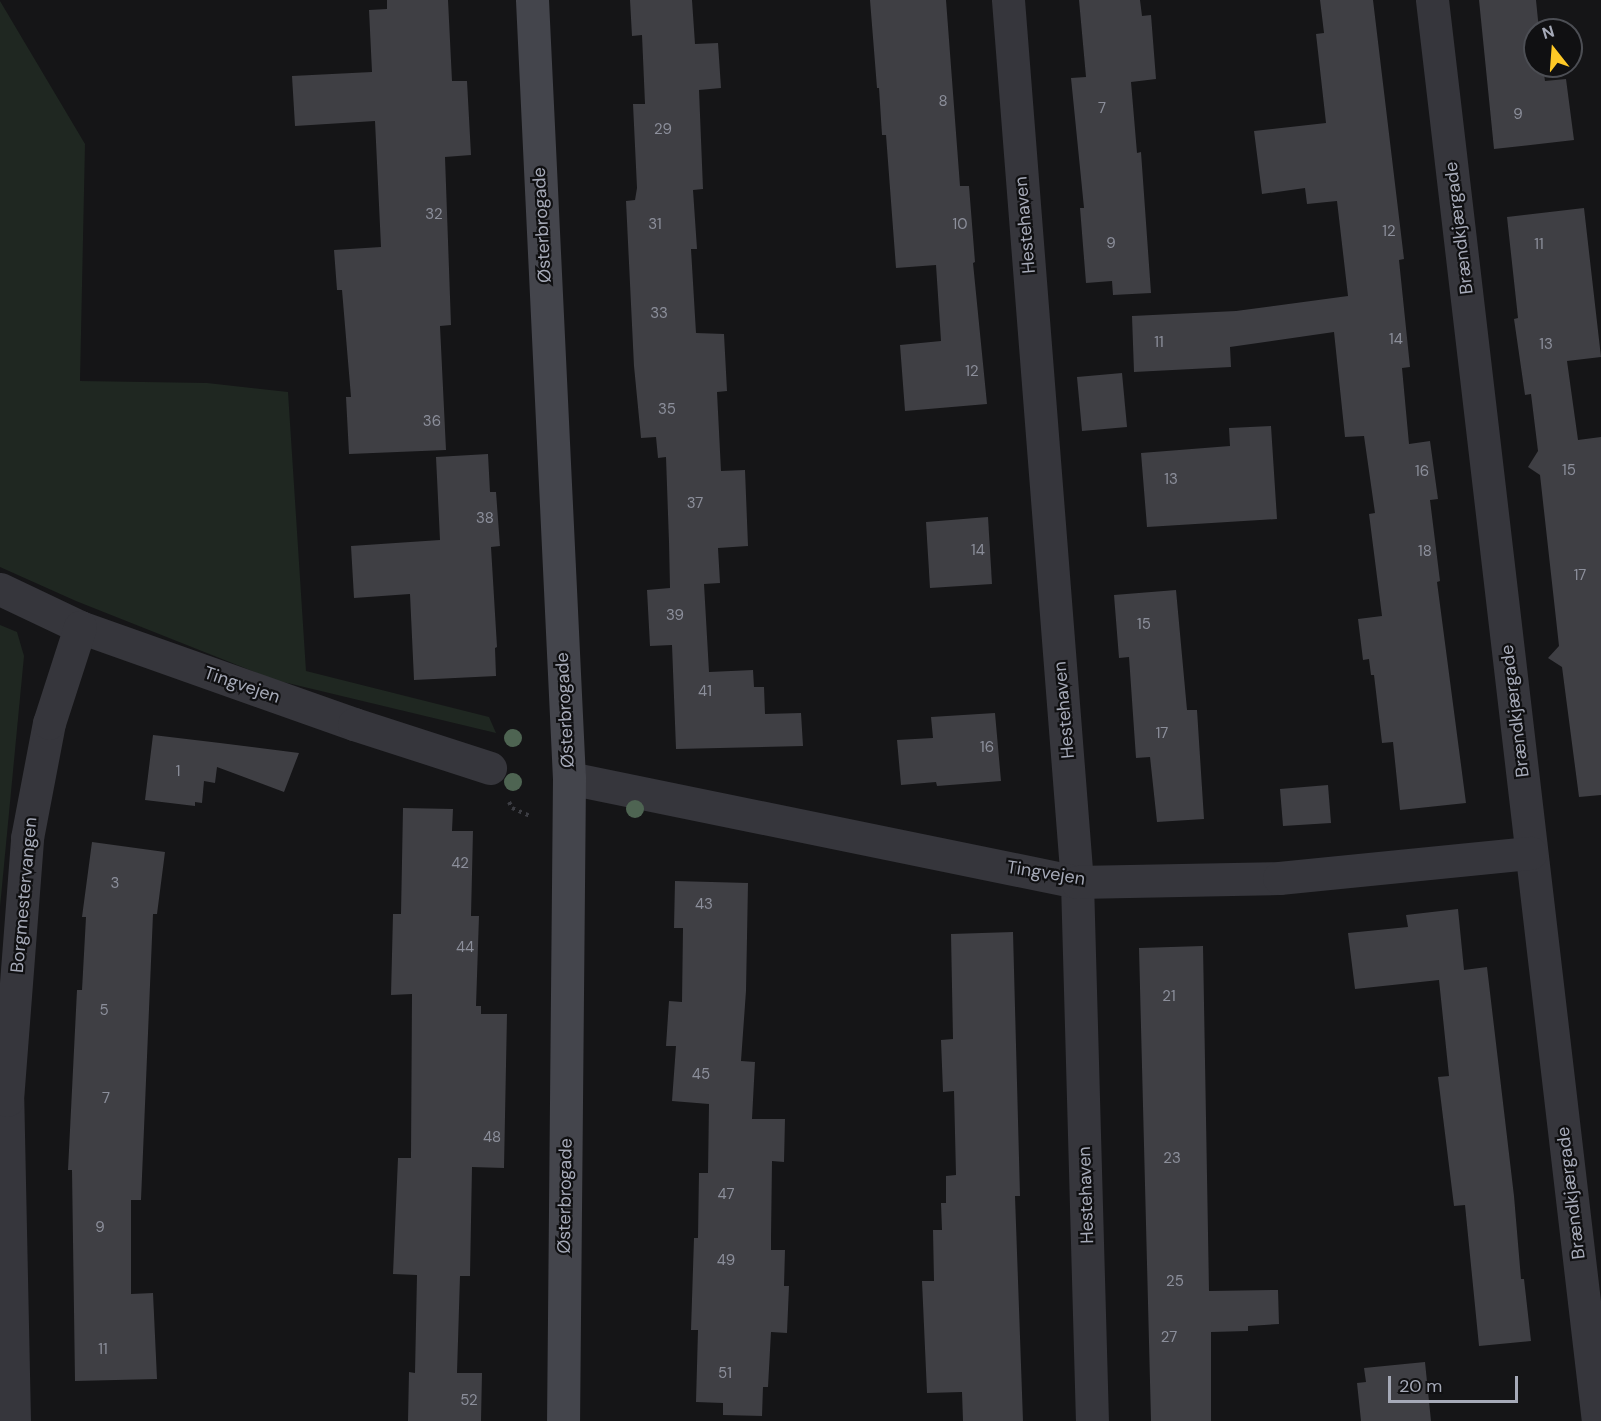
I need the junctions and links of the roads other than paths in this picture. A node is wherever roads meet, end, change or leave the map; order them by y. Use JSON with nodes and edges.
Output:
{"nodes":[{"id":1,"x":532,"y":0,"type":"edge"},
{"id":2,"x":1008,"y":0,"type":"edge"},
{"id":3,"x":1432,"y":0,"type":"edge"},
{"id":4,"x":0,"y":589,"type":"edge"},
{"id":5,"x":80,"y":627,"type":"junction"},
{"id":6,"x":490,"y":768,"type":"road end"},
{"id":7,"x":569,"y":778,"type":"junction"},
{"id":8,"x":1531,"y":853,"type":"junction"},
{"id":9,"x":1077,"y":882,"type":"junction"},
{"id":10,"x":14,"y":1421,"type":"edge"},
{"id":11,"x":563,"y":1421,"type":"edge"},
{"id":12,"x":1092,"y":1421,"type":"edge"},
{"id":13,"x":1598,"y":1421,"type":"edge"}],
"edges":[{"from":1,"to":7,"type":"main road","name":"Østerbrogade"},
{"from":2,"to":9,"type":"street","name":"Hestehaven"},
{"from":3,"to":8,"type":"street","name":"Brændkjærgade"},
{"from":4,"to":5,"type":"street","name":"Tingvejen"},
{"from":5,"to":6,"type":"street","name":"Tingvejen"},
{"from":5,"to":10,"type":"street","name":"Borgmestervangen"},
{"from":7,"to":9,"type":"street","name":"Tingvejen"},
{"from":7,"to":11,"type":"main road","name":"Østerbrogade"},
{"from":8,"to":9,"type":"street","name":"Tingvejen"},
{"from":8,"to":13,"type":"street","name":"Brændkjærgade"},
{"from":9,"to":12,"type":"street","name":"Hestehaven"}]}
